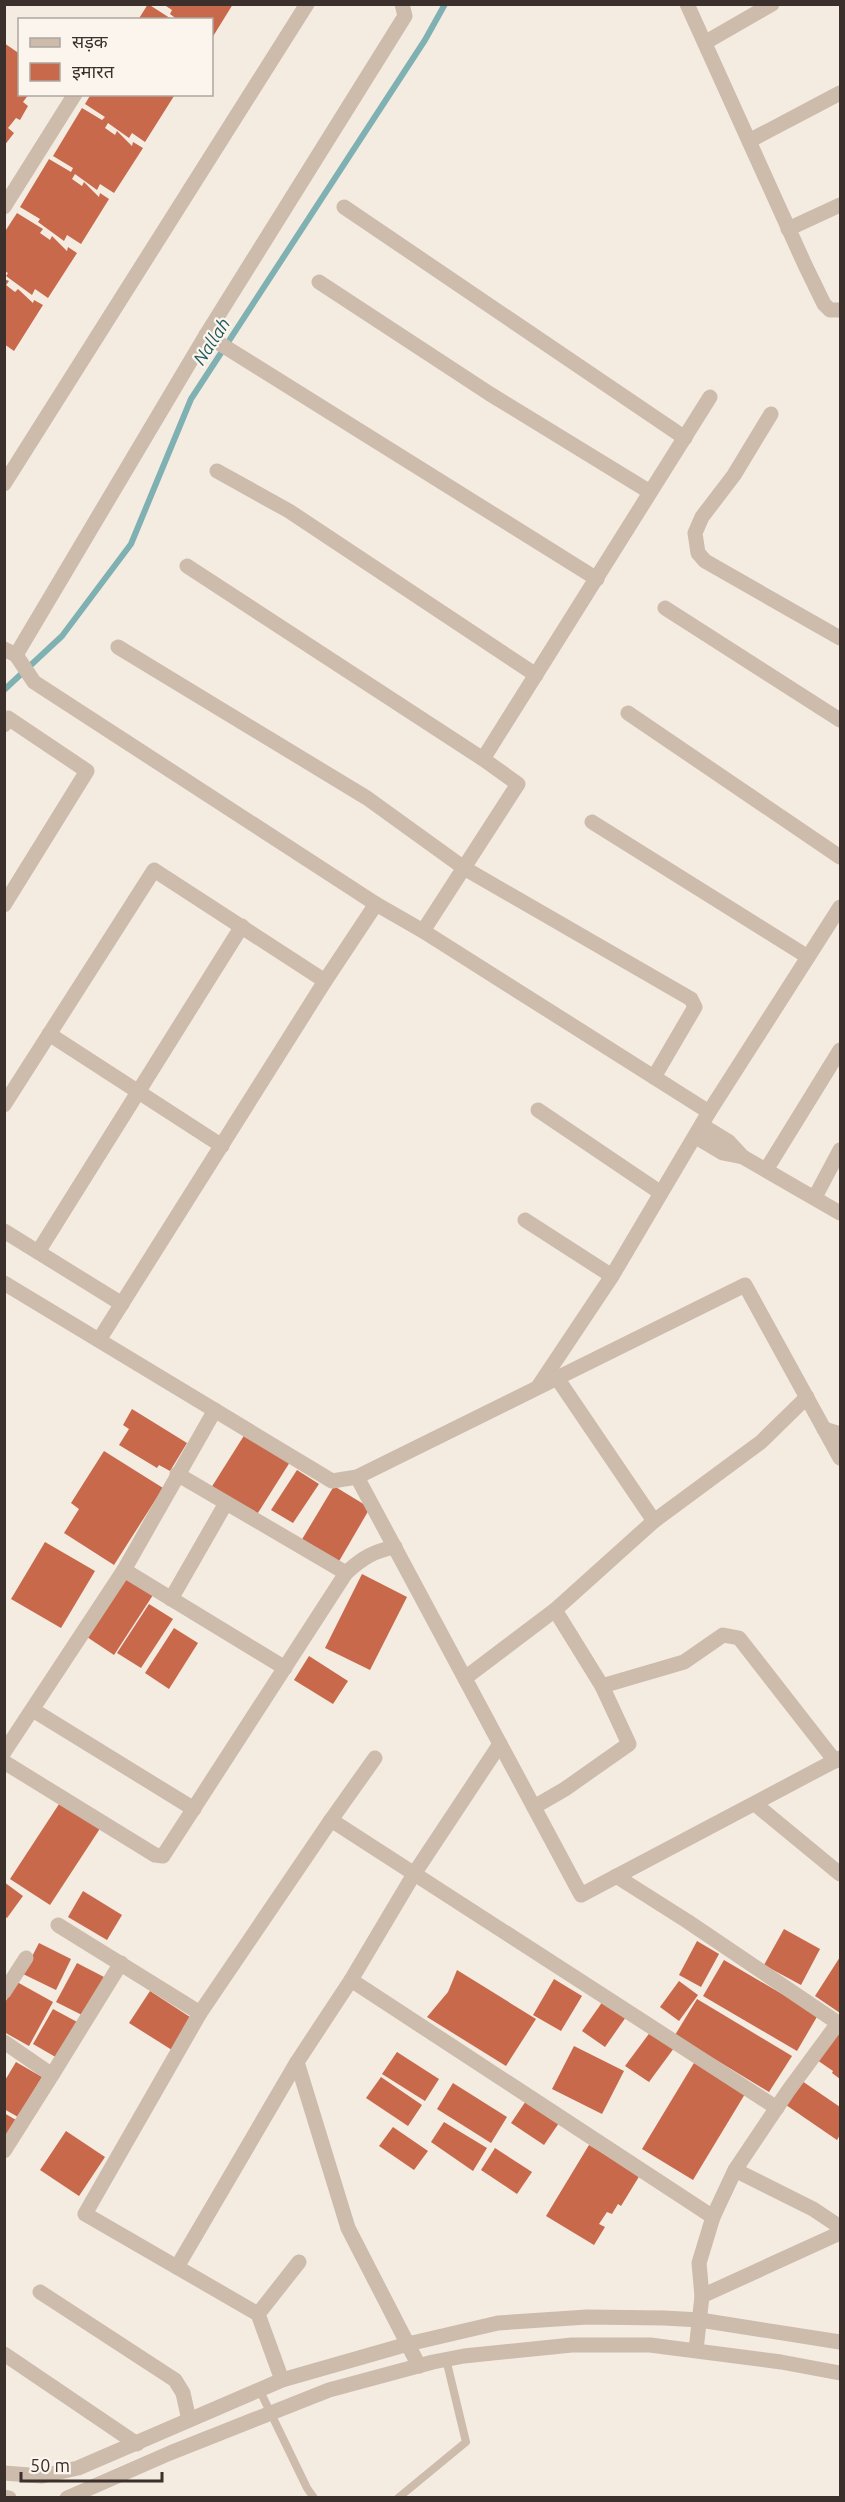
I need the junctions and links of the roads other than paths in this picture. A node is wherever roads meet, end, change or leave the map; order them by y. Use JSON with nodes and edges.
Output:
{"nodes":[{"id":1,"x":307,"y":4,"type":"edge"},
{"id":2,"x":402,"y":4,"type":"edge"},
{"id":3,"x":687,"y":4,"type":"edge"},
{"id":4,"x":771,"y":4,"type":"edge"},
{"id":5,"x":705,"y":42,"type":"junction"},
{"id":6,"x":840,"y":93,"type":"edge"},
{"id":7,"x":74,"y":96,"type":"edge"},
{"id":8,"x":749,"y":141,"type":"junction"},
{"id":9,"x":840,"y":205,"type":"edge"},
{"id":10,"x":4,"y":207,"type":"edge"},
{"id":11,"x":344,"y":207,"type":"dead end"},
{"id":12,"x":788,"y":229,"type":"junction"},
{"id":13,"x":319,"y":282,"type":"dead end"},
{"id":14,"x":840,"y":310,"type":"edge"},
{"id":15,"x":206,"y":335,"type":"junction"},
{"id":16,"x":710,"y":398,"type":"dead end"},
{"id":17,"x":771,"y":414,"type":"dead end"},
{"id":18,"x":685,"y":438,"type":"junction"},
{"id":19,"x":10,"y":463,"type":"edge"},
{"id":20,"x":217,"y":471,"type":"dead end"},
{"id":21,"x":4,"y":484,"type":"edge"},
{"id":22,"x":650,"y":492,"type":"junction"},
{"id":23,"x":187,"y":566,"type":"dead end"},
{"id":24,"x":597,"y":579,"type":"junction"},
{"id":25,"x":665,"y":608,"type":"dead end"},
{"id":26,"x":840,"y":638,"type":"edge"},
{"id":27,"x":118,"y":647,"type":"dead end"},
{"id":28,"x":10,"y":652,"type":"edge"},
{"id":29,"x":536,"y":675,"type":"junction"},
{"id":30,"x":627,"y":713,"type":"dead end"},
{"id":31,"x":840,"y":720,"type":"edge"},
{"id":32,"x":4,"y":724,"type":"edge"},
{"id":33,"x":483,"y":759,"type":"junction"},
{"id":34,"x":592,"y":822,"type":"dead end"},
{"id":35,"x":840,"y":857,"type":"edge"},
{"id":36,"x":464,"y":868,"type":"junction"},
{"id":37,"x":376,"y":904,"type":"junction"},
{"id":38,"x":4,"y":905,"type":"edge"},
{"id":39,"x":840,"y":907,"type":"edge"},
{"id":40,"x":242,"y":926,"type":"junction"},
{"id":41,"x":423,"y":931,"type":"junction"},
{"id":42,"x":808,"y":957,"type":"junction"},
{"id":43,"x":325,"y":981,"type":"junction"},
{"id":44,"x":50,"y":1034,"type":"junction"},
{"id":45,"x":840,"y":1050,"type":"edge"},
{"id":46,"x":654,"y":1077,"type":"junction"},
{"id":47,"x":138,"y":1092,"type":"junction"},
{"id":48,"x":4,"y":1105,"type":"edge"},
{"id":49,"x":538,"y":1110,"type":"dead end"},
{"id":50,"x":703,"y":1125,"type":"junction"},
{"id":51,"x":222,"y":1146,"type":"junction"},
{"id":52,"x":840,"y":1150,"type":"edge"},
{"id":53,"x":766,"y":1170,"type":"junction"},
{"id":54,"x":661,"y":1193,"type":"junction"},
{"id":55,"x":815,"y":1197,"type":"junction"},
{"id":56,"x":840,"y":1213,"type":"edge"},
{"id":57,"x":525,"y":1220,"type":"dead end"},
{"id":58,"x":4,"y":1231,"type":"edge"},
{"id":59,"x":38,"y":1252,"type":"junction"},
{"id":60,"x":612,"y":1275,"type":"junction"},
{"id":61,"x":4,"y":1283,"type":"edge"},
{"id":62,"x":122,"y":1304,"type":"junction"},
{"id":63,"x":99,"y":1340,"type":"junction"},
{"id":64,"x":557,"y":1378,"type":"junction"},
{"id":65,"x":538,"y":1387,"type":"junction"},
{"id":66,"x":807,"y":1397,"type":"junction"},
{"id":67,"x":215,"y":1410,"type":"junction"},
{"id":68,"x":824,"y":1429,"type":"junction"},
{"id":69,"x":840,"y":1434,"type":"edge"},
{"id":70,"x":840,"y":1458,"type":"edge"},
{"id":71,"x":177,"y":1474,"type":"junction"},
{"id":72,"x":357,"y":1477,"type":"junction"},
{"id":73,"x":226,"y":1503,"type":"junction"},
{"id":74,"x":654,"y":1521,"type":"junction"},
{"id":75,"x":395,"y":1547,"type":"junction"},
{"id":76,"x":124,"y":1570,"type":"junction"},
{"id":77,"x":346,"y":1573,"type":"junction"},
{"id":78,"x":171,"y":1599,"type":"junction"},
{"id":79,"x":555,"y":1610,"type":"junction"},
{"id":80,"x":285,"y":1668,"type":"junction"},
{"id":81,"x":465,"y":1678,"type":"junction"},
{"id":82,"x":602,"y":1686,"type":"junction"},
{"id":83,"x":33,"y":1710,"type":"junction"},
{"id":84,"x":500,"y":1744,"type":"junction"},
{"id":85,"x":4,"y":1752,"type":"edge"},
{"id":86,"x":375,"y":1758,"type":"dead end"},
{"id":87,"x":838,"y":1760,"type":"edge"},
{"id":88,"x":4,"y":1762,"type":"edge"},
{"id":89,"x":755,"y":1804,"type":"junction"},
{"id":90,"x":534,"y":1807,"type":"junction"},
{"id":91,"x":194,"y":1809,"type":"junction"},
{"id":92,"x":331,"y":1820,"type":"junction"},
{"id":93,"x":414,"y":1874,"type":"junction"},
{"id":94,"x":840,"y":1874,"type":"edge"},
{"id":95,"x":616,"y":1876,"type":"junction"},
{"id":96,"x":58,"y":1925,"type":"dead end"},
{"id":97,"x":26,"y":1958,"type":"dead end"},
{"id":98,"x":121,"y":1964,"type":"junction"},
{"id":99,"x":351,"y":1980,"type":"junction"},
{"id":100,"x":4,"y":1992,"type":"edge"},
{"id":101,"x":200,"y":2013,"type":"junction"},
{"id":102,"x":839,"y":2024,"type":"edge"},
{"id":103,"x":4,"y":2042,"type":"edge"},
{"id":104,"x":297,"y":2062,"type":"junction"},
{"id":105,"x":52,"y":2075,"type":"junction"},
{"id":106,"x":777,"y":2108,"type":"junction"},
{"id":107,"x":4,"y":2151,"type":"edge"},
{"id":108,"x":735,"y":2170,"type":"junction"},
{"id":109,"x":713,"y":2217,"type":"junction"},
{"id":110,"x":840,"y":2227,"type":"edge"},
{"id":111,"x":840,"y":2232,"type":"edge"},
{"id":112,"x":299,"y":2262,"type":"dead end"},
{"id":113,"x":177,"y":2267,"type":"junction"},
{"id":114,"x":40,"y":2292,"type":"dead end"},
{"id":115,"x":702,"y":2296,"type":"junction"},
{"id":116,"x":258,"y":2314,"type":"junction"},
{"id":117,"x":700,"y":2320,"type":"junction"},
{"id":118,"x":840,"y":2342,"type":"edge"},
{"id":119,"x":408,"y":2344,"type":"junction"},
{"id":120,"x":696,"y":2350,"type":"junction"},
{"id":121,"x":4,"y":2355,"type":"edge"},
{"id":122,"x":446,"y":2360,"type":"junction"},
{"id":123,"x":419,"y":2366,"type":"junction"},
{"id":124,"x":840,"y":2373,"type":"edge"},
{"id":125,"x":282,"y":2380,"type":"junction"},
{"id":126,"x":260,"y":2391,"type":"junction"},
{"id":127,"x":271,"y":2413,"type":"junction"},
{"id":128,"x":189,"y":2420,"type":"junction"},
{"id":129,"x":137,"y":2444,"type":"junction"},
{"id":130,"x":4,"y":2473,"type":"edge"},
{"id":131,"x":67,"y":2498,"type":"edge"},
{"id":132,"x":314,"y":2498,"type":"edge"},
{"id":133,"x":398,"y":2498,"type":"edge"}],
"edges":[{"from":1,"to":19,"type":"street"},
{"from":2,"to":15,"type":"street"},
{"from":3,"to":5,"type":"street"},
{"from":4,"to":5,"type":"street"},
{"from":5,"to":8,"type":"street"},
{"from":6,"to":8,"type":"street"},
{"from":7,"to":10,"type":"street"},
{"from":8,"to":12,"type":"street"},
{"from":9,"to":12,"type":"street"},
{"from":11,"to":18,"type":"street"},
{"from":12,"to":14,"type":"street"},
{"from":13,"to":22,"type":"street"},
{"from":15,"to":24,"type":"street"},
{"from":15,"to":28,"type":"street"},
{"from":16,"to":18,"type":"street"},
{"from":17,"to":26,"type":"street"},
{"from":18,"to":22,"type":"street"},
{"from":19,"to":21,"type":"street"},
{"from":20,"to":29,"type":"street"},
{"from":22,"to":24,"type":"street"},
{"from":23,"to":33,"type":"street"},
{"from":24,"to":29,"type":"street"},
{"from":25,"to":31,"type":"street"},
{"from":27,"to":36,"type":"street"},
{"from":28,"to":37,"type":"street"},
{"from":29,"to":33,"type":"street"},
{"from":30,"to":35,"type":"street"},
{"from":32,"to":38,"type":"street"},
{"from":33,"to":36,"type":"street"},
{"from":34,"to":42,"type":"street"},
{"from":36,"to":41,"type":"street"},
{"from":36,"to":46,"type":"street"},
{"from":37,"to":41,"type":"street"},
{"from":37,"to":43,"type":"street"},
{"from":39,"to":42,"type":"street"},
{"from":40,"to":43,"type":"street"},
{"from":40,"to":44,"type":"street"},
{"from":40,"to":47,"type":"street"},
{"from":41,"to":46,"type":"street"},
{"from":42,"to":50,"type":"street"},
{"from":43,"to":51,"type":"street"},
{"from":44,"to":47,"type":"street"},
{"from":44,"to":48,"type":"street"},
{"from":45,"to":53,"type":"street"},
{"from":46,"to":50,"type":"street"},
{"from":47,"to":51,"type":"street"},
{"from":47,"to":59,"type":"street"},
{"from":49,"to":54,"type":"street"},
{"from":50,"to":53,"type":"street"},
{"from":50,"to":54,"type":"street"},
{"from":51,"to":62,"type":"street"},
{"from":52,"to":55,"type":"street"},
{"from":53,"to":55,"type":"street"},
{"from":54,"to":60,"type":"street"},
{"from":55,"to":56,"type":"street"},
{"from":57,"to":60,"type":"street"},
{"from":58,"to":59,"type":"street"},
{"from":59,"to":62,"type":"street"},
{"from":60,"to":65,"type":"street"},
{"from":61,"to":63,"type":"street"},
{"from":62,"to":63,"type":"street"},
{"from":63,"to":67,"type":"street"},
{"from":64,"to":65,"type":"street"},
{"from":64,"to":66,"type":"street"},
{"from":64,"to":74,"type":"street"},
{"from":65,"to":72,"type":"street"},
{"from":66,"to":68,"type":"street"},
{"from":66,"to":74,"type":"street"},
{"from":67,"to":71,"type":"street"},
{"from":67,"to":72,"type":"street"},
{"from":68,"to":69,"type":"street"},
{"from":68,"to":70,"type":"street"},
{"from":71,"to":73,"type":"street"},
{"from":71,"to":76,"type":"street"},
{"from":72,"to":75,"type":"street"},
{"from":73,"to":77,"type":"street"},
{"from":73,"to":78,"type":"street"},
{"from":74,"to":79,"type":"street"},
{"from":75,"to":77,"type":"street"},
{"from":75,"to":81,"type":"street"},
{"from":76,"to":78,"type":"street"},
{"from":76,"to":83,"type":"street"},
{"from":77,"to":80,"type":"street"},
{"from":78,"to":80,"type":"street"},
{"from":79,"to":81,"type":"street"},
{"from":79,"to":82,"type":"street"},
{"from":80,"to":91,"type":"street"},
{"from":81,"to":84,"type":"street"},
{"from":82,"to":87,"type":"street"},
{"from":82,"to":90,"type":"street"},
{"from":83,"to":85,"type":"street"},
{"from":83,"to":91,"type":"street"},
{"from":84,"to":90,"type":"street"},
{"from":84,"to":93,"type":"street"},
{"from":86,"to":92,"type":"street"},
{"from":87,"to":89,"type":"street"},
{"from":88,"to":91,"type":"street"},
{"from":89,"to":94,"type":"street"},
{"from":89,"to":95,"type":"street"},
{"from":90,"to":95,"type":"street"},
{"from":92,"to":93,"type":"street"},
{"from":92,"to":101,"type":"street"},
{"from":93,"to":99,"type":"street"},
{"from":93,"to":106,"type":"street"},
{"from":95,"to":102,"type":"street"},
{"from":96,"to":98,"type":"street"},
{"from":97,"to":100,"type":"street"},
{"from":98,"to":101,"type":"street"},
{"from":98,"to":105,"type":"street"},
{"from":99,"to":104,"type":"street"},
{"from":99,"to":109,"type":"street"},
{"from":101,"to":113,"type":"street"},
{"from":102,"to":106,"type":"street"},
{"from":103,"to":105,"type":"street"},
{"from":104,"to":113,"type":"street"},
{"from":104,"to":119,"type":"street"},
{"from":105,"to":107,"type":"street"},
{"from":106,"to":108,"type":"street"},
{"from":108,"to":109,"type":"street"},
{"from":108,"to":110,"type":"street"},
{"from":109,"to":115,"type":"street"},
{"from":111,"to":115,"type":"street"},
{"from":112,"to":116,"type":"street"},
{"from":113,"to":116,"type":"street"},
{"from":114,"to":128,"type":"street"},
{"from":115,"to":117,"type":"street"},
{"from":116,"to":125,"type":"street"},
{"from":117,"to":118,"type":"street"},
{"from":117,"to":119,"type":"street"},
{"from":117,"to":120,"type":"street"},
{"from":119,"to":123,"type":"street"},
{"from":119,"to":125,"type":"street"},
{"from":120,"to":122,"type":"street"},
{"from":120,"to":124,"type":"street"},
{"from":121,"to":129,"type":"street"},
{"from":122,"to":123,"type":"street"},
{"from":122,"to":133,"type":"lane"},
{"from":123,"to":127,"type":"street"},
{"from":125,"to":126,"type":"street"},
{"from":126,"to":127,"type":"lane"},
{"from":126,"to":128,"type":"street"},
{"from":127,"to":131,"type":"street"},
{"from":127,"to":132,"type":"lane"},
{"from":128,"to":129,"type":"street"},
{"from":129,"to":130,"type":"street"}]}
